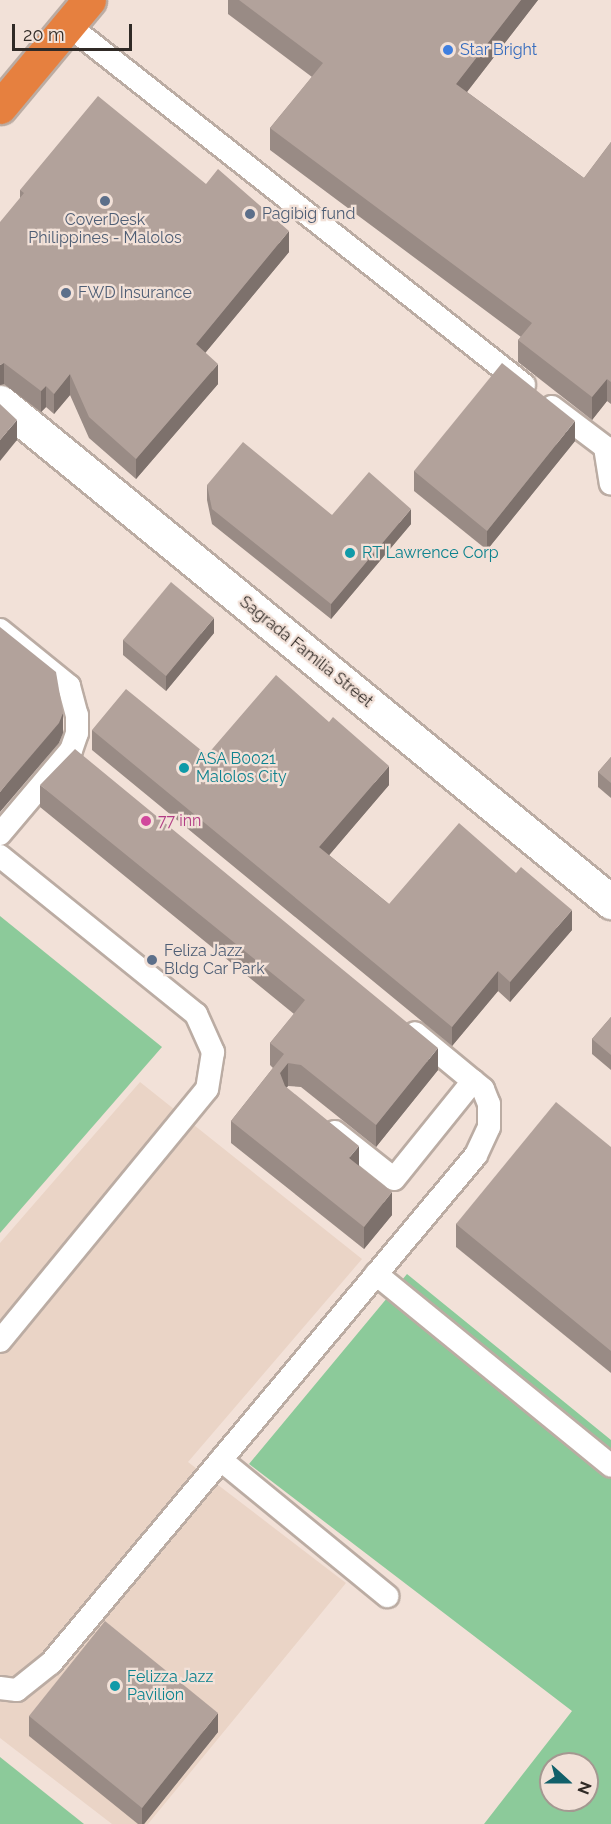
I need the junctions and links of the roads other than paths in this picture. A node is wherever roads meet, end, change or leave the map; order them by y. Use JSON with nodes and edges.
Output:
{"nodes":[{"id":1,"x":89,"y":0,"type":"edge"},
{"id":2,"x":68,"y":25,"type":"junction"},
{"id":3,"x":0,"y":107,"type":"edge"},
{"id":4,"x":0,"y":402,"type":"edge"},
{"id":5,"x":608,"y":446,"type":"edge"},
{"id":6,"x":611,"y":484,"type":"edge"},
{"id":7,"x":0,"y":630,"type":"edge"},
{"id":8,"x":71,"y":750,"type":"junction"},
{"id":9,"x":89,"y":765,"type":"edge"},
{"id":10,"x":0,"y":834,"type":"edge"},
{"id":11,"x":0,"y":856,"type":"edge"},
{"id":12,"x":611,"y":902,"type":"edge"},
{"id":13,"x":400,"y":1021,"type":"edge"},
{"id":14,"x":473,"y":1081,"type":"junction"},
{"id":15,"x":320,"y":1120,"type":"edge"},
{"id":16,"x":376,"y":1274,"type":"junction"},
{"id":17,"x":0,"y":1341,"type":"edge"},
{"id":18,"x":221,"y":1460,"type":"junction"},
{"id":19,"x":611,"y":1466,"type":"edge"},
{"id":20,"x":387,"y":1596,"type":"dead end"},
{"id":21,"x":0,"y":1688,"type":"edge"}],
"edges":[{"from":1,"to":2,"type":"highway"},
{"from":2,"to":3,"type":"highway"},
{"from":2,"to":5,"type":"lane"},
{"from":4,"to":12,"type":"street","name":"Sagrada Familia Street"},
{"from":5,"to":6,"type":"lane"},
{"from":7,"to":8,"type":"lane"},
{"from":8,"to":9,"type":"lane"},
{"from":8,"to":10,"type":"lane"},
{"from":11,"to":17,"type":"lane"},
{"from":13,"to":14,"type":"lane"},
{"from":14,"to":15,"type":"lane"},
{"from":14,"to":16,"type":"lane"},
{"from":16,"to":18,"type":"lane"},
{"from":16,"to":19,"type":"lane"},
{"from":18,"to":20,"type":"lane"},
{"from":18,"to":21,"type":"lane"}]}
